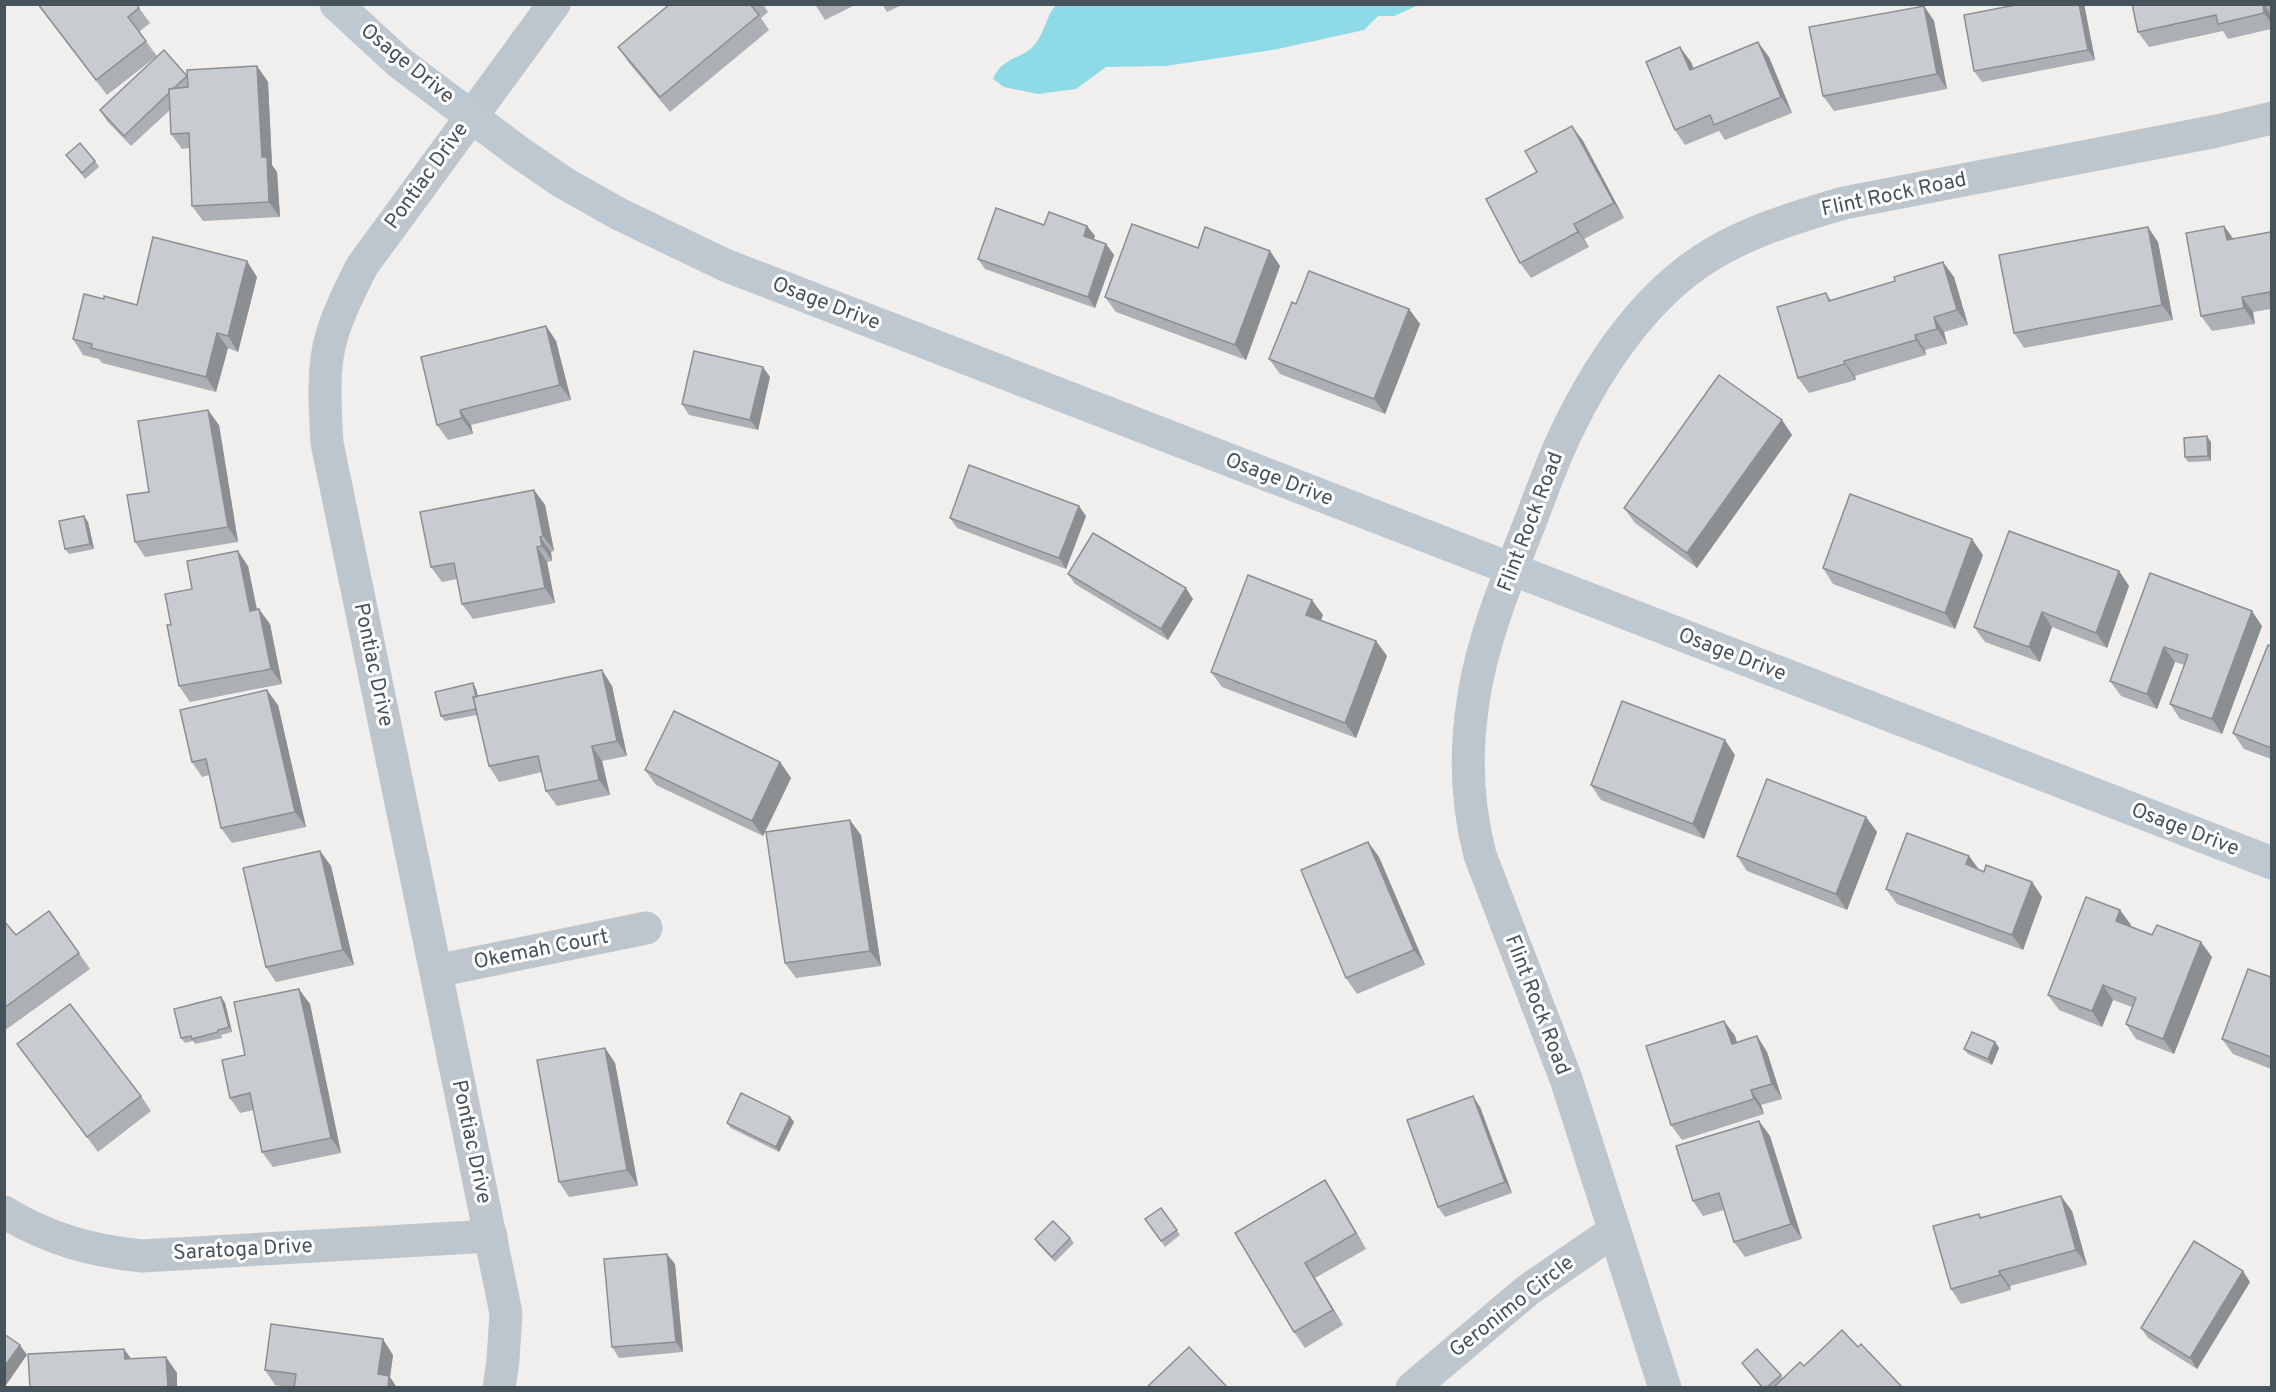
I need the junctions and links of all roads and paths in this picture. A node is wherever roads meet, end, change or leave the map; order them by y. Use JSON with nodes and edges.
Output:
{"nodes":[{"id":1,"x":336,"y":4,"type":"edge"},
{"id":2,"x":554,"y":4,"type":"edge"},
{"id":3,"x":472,"y":116,"type":"junction"},
{"id":4,"x":2271,"y":118,"type":"edge"},
{"id":5,"x":1511,"y":570,"type":"junction"},
{"id":6,"x":2271,"y":863,"type":"edge"},
{"id":7,"x":646,"y":928,"type":"dead end"},
{"id":8,"x":436,"y":970,"type":"junction"},
{"id":9,"x":4,"y":1212,"type":"edge"},
{"id":10,"x":1614,"y":1231,"type":"junction"},
{"id":11,"x":491,"y":1236,"type":"junction"},
{"id":12,"x":499,"y":1388,"type":"edge"},
{"id":13,"x":1412,"y":1388,"type":"edge"},
{"id":14,"x":1665,"y":1388,"type":"edge"}],
"edges":[{"from":1,"to":3,"type":"street","name":"Osage Drive"},
{"from":2,"to":3,"type":"street","name":"Pontiac Drive"},
{"from":3,"to":5,"type":"street","name":"Osage Drive"},
{"from":3,"to":8,"type":"street","name":"Pontiac Drive"},
{"from":4,"to":5,"type":"street","name":"Flint Rock Road"},
{"from":5,"to":6,"type":"street","name":"Osage Drive"},
{"from":5,"to":10,"type":"street","name":"Flint Rock Road"},
{"from":7,"to":8,"type":"street","name":"Okemah Court"},
{"from":8,"to":11,"type":"street","name":"Pontiac Drive"},
{"from":9,"to":11,"type":"street","name":"Saratoga Drive"},
{"from":10,"to":13,"type":"street","name":"Geronimo Circle"},
{"from":10,"to":14,"type":"street","name":"Flint Rock Road"},
{"from":11,"to":12,"type":"street","name":"Pontiac Drive"}]}
